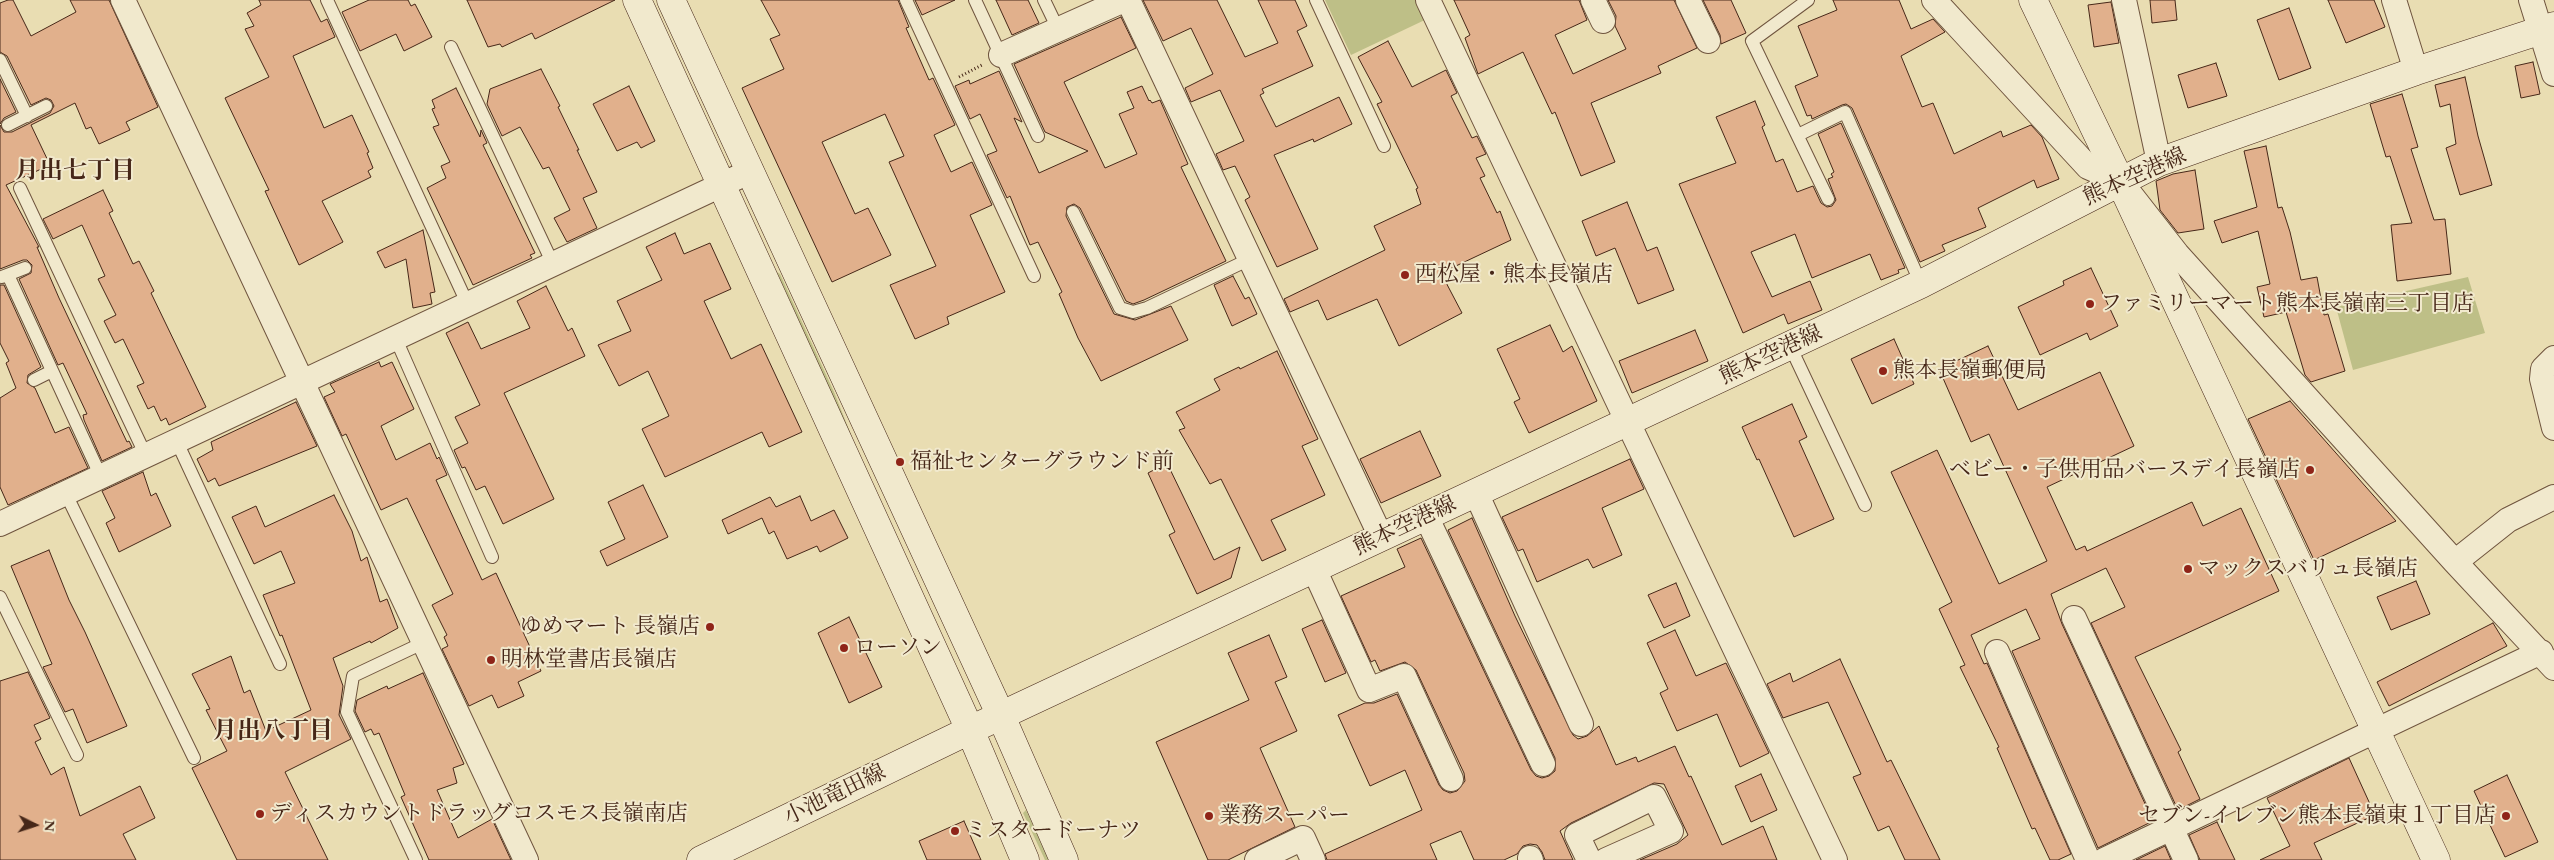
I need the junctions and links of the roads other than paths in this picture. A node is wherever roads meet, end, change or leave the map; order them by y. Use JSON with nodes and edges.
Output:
{"nodes":[{"id":1,"x":122,"y":0,"type":"edge"},
{"id":2,"x":326,"y":0,"type":"edge"},
{"id":3,"x":637,"y":0,"type":"edge"},
{"id":4,"x":672,"y":0,"type":"edge"},
{"id":5,"x":906,"y":0,"type":"edge"},
{"id":6,"x":975,"y":0,"type":"edge"},
{"id":7,"x":1044,"y":0,"type":"edge"},
{"id":8,"x":1124,"y":0,"type":"edge"},
{"id":9,"x":1128,"y":0,"type":"edge"},
{"id":10,"x":1316,"y":0,"type":"edge"},
{"id":11,"x":1428,"y":0,"type":"edge"},
{"id":12,"x":1593,"y":0,"type":"edge"},
{"id":13,"x":1688,"y":0,"type":"edge"},
{"id":14,"x":1808,"y":0,"type":"edge"},
{"id":15,"x":1934,"y":0,"type":"edge"},
{"id":16,"x":2032,"y":0,"type":"edge"},
{"id":17,"x":2124,"y":0,"type":"edge"},
{"id":18,"x":2394,"y":0,"type":"edge"},
{"id":19,"x":2531,"y":0,"type":"edge"},
{"id":20,"x":1603,"y":21,"type":"dead end"},
{"id":21,"x":2547,"y":28,"type":"edge"},
{"id":22,"x":1058,"y":29,"type":"junction"},
{"id":23,"x":1708,"y":41,"type":"dead end"},
{"id":24,"x":450,"y":47,"type":"dead end"},
{"id":25,"x":1001,"y":55,"type":"junction"},
{"id":26,"x":0,"y":60,"type":"edge"},
{"id":27,"x":2416,"y":71,"type":"junction"},
{"id":28,"x":2554,"y":74,"type":"edge"},
{"id":29,"x":46,"y":106,"type":"dead end"},
{"id":30,"x":27,"y":116,"type":"junction"},
{"id":31,"x":8,"y":125,"type":"dead end"},
{"id":32,"x":1798,"y":135,"type":"junction"},
{"id":33,"x":1038,"y":136,"type":"dead end"},
{"id":34,"x":1384,"y":146,"type":"dead end"},
{"id":35,"x":2159,"y":162,"type":"junction"},
{"id":36,"x":750,"y":171,"type":"junction"},
{"id":37,"x":2120,"y":181,"type":"junction"},
{"id":38,"x":722,"y":184,"type":"junction"},
{"id":39,"x":20,"y":188,"type":"dead end"},
{"id":40,"x":1828,"y":199,"type":"dead end"},
{"id":41,"x":1074,"y":212,"type":"dead end"},
{"id":42,"x":1250,"y":259,"type":"junction"},
{"id":43,"x":553,"y":264,"type":"junction"},
{"id":44,"x":25,"y":268,"type":"dead end"},
{"id":45,"x":1034,"y":276,"type":"dead end"},
{"id":46,"x":4,"y":277,"type":"edge"},
{"id":47,"x":1921,"y":284,"type":"junction"},
{"id":48,"x":468,"y":305,"type":"junction"},
{"id":49,"x":396,"y":339,"type":"junction"},
{"id":50,"x":1790,"y":346,"type":"junction"},
{"id":51,"x":2554,"y":358,"type":"edge"},
{"id":52,"x":52,"y":371,"type":"junction"},
{"id":53,"x":34,"y":380,"type":"dead end"},
{"id":54,"x":302,"y":383,"type":"junction"},
{"id":55,"x":1626,"y":422,"type":"junction"},
{"id":56,"x":2554,"y":428,"type":"edge"},
{"id":57,"x":177,"y":442,"type":"junction"},
{"id":58,"x":146,"y":456,"type":"junction"},
{"id":59,"x":101,"y":477,"type":"junction"},
{"id":60,"x":1476,"y":493,"type":"junction"},
{"id":61,"x":66,"y":494,"type":"junction"},
{"id":62,"x":2554,"y":497,"type":"edge"},
{"id":63,"x":1865,"y":505,"type":"dead end"},
{"id":64,"x":1426,"y":516,"type":"junction"},
{"id":65,"x":0,"y":524,"type":"edge"},
{"id":66,"x":1381,"y":537,"type":"junction"},
{"id":67,"x":492,"y":557,"type":"dead end"},
{"id":68,"x":2455,"y":562,"type":"junction"},
{"id":69,"x":1314,"y":569,"type":"junction"},
{"id":70,"x":0,"y":597,"type":"edge"},
{"id":71,"x":2074,"y":618,"type":"dead end"},
{"id":72,"x":425,"y":642,"type":"junction"},
{"id":73,"x":1997,"y":652,"type":"dead end"},
{"id":74,"x":2547,"y":660,"type":"edge"},
{"id":75,"x":280,"y":664,"type":"dead end"},
{"id":76,"x":1001,"y":716,"type":"junction"},
{"id":77,"x":1581,"y":724,"type":"dead end"},
{"id":78,"x":970,"y":730,"type":"junction"},
{"id":79,"x":2376,"y":732,"type":"junction"},
{"id":80,"x":77,"y":755,"type":"dead end"},
{"id":81,"x":194,"y":758,"type":"dead end"},
{"id":82,"x":1543,"y":764,"type":"dead end"},
{"id":83,"x":1451,"y":779,"type":"dead end"},
{"id":84,"x":2171,"y":828,"type":"junction"},
{"id":85,"x":416,"y":860,"type":"edge"},
{"id":86,"x":526,"y":860,"type":"edge"},
{"id":87,"x":701,"y":860,"type":"edge"},
{"id":88,"x":1025,"y":860,"type":"edge"},
{"id":89,"x":1064,"y":860,"type":"edge"},
{"id":90,"x":1257,"y":860,"type":"edge"},
{"id":91,"x":1313,"y":860,"type":"edge"},
{"id":92,"x":1589,"y":860,"type":"edge"},
{"id":93,"x":1606,"y":860,"type":"edge"},
{"id":94,"x":1835,"y":860,"type":"edge"},
{"id":95,"x":2088,"y":860,"type":"edge"},
{"id":96,"x":2104,"y":860,"type":"edge"},
{"id":97,"x":2186,"y":860,"type":"edge"},
{"id":98,"x":2436,"y":860,"type":"edge"}],
"edges":[{"from":1,"to":54,"type":"street"},
{"from":2,"to":48,"type":"lane"},
{"from":3,"to":38,"type":"street"},
{"from":4,"to":36,"type":"street"},
{"from":5,"to":45,"type":"lane"},
{"from":6,"to":25,"type":"lane"},
{"from":7,"to":22,"type":"lane"},
{"from":8,"to":22,"type":"street"},
{"from":9,"to":42,"type":"street"},
{"from":10,"to":34,"type":"lane"},
{"from":11,"to":55,"type":"street"},
{"from":12,"to":20,"type":"street"},
{"from":13,"to":23,"type":"street"},
{"from":14,"to":32,"type":"lane"},
{"from":15,"to":37,"type":"street"},
{"from":16,"to":37,"type":"street"},
{"from":17,"to":35,"type":"street"},
{"from":18,"to":27,"type":"street"},
{"from":19,"to":21,"type":"street"},
{"from":21,"to":27,"type":"street","name":"熊本空港線"},
{"from":21,"to":28,"type":"street"},
{"from":22,"to":25,"type":"street"},
{"from":24,"to":43,"type":"lane"},
{"from":25,"to":33,"type":"lane"},
{"from":26,"to":30,"type":"lane"},
{"from":27,"to":35,"type":"street","name":"熊本空港線"},
{"from":29,"to":30,"type":"lane"},
{"from":30,"to":31,"type":"lane"},
{"from":32,"to":40,"type":"lane"},
{"from":32,"to":47,"type":"lane"},
{"from":35,"to":37,"type":"street","name":"熊本空港線"},
{"from":36,"to":38,"type":"street"},
{"from":36,"to":76,"type":"street"},
{"from":37,"to":47,"type":"street","name":"熊本空港線"},
{"from":37,"to":68,"type":"street"},
{"from":37,"to":79,"type":"street"},
{"from":38,"to":43,"type":"street"},
{"from":38,"to":78,"type":"street"},
{"from":39,"to":58,"type":"lane"},
{"from":41,"to":42,"type":"lane"},
{"from":42,"to":66,"type":"street"},
{"from":43,"to":48,"type":"street"},
{"from":44,"to":46,"type":"lane"},
{"from":46,"to":52,"type":"lane"},
{"from":47,"to":50,"type":"street","name":"熊本空港線"},
{"from":48,"to":49,"type":"street"},
{"from":49,"to":54,"type":"street"},
{"from":49,"to":67,"type":"lane"},
{"from":50,"to":55,"type":"street","name":"熊本空港線"},
{"from":50,"to":63,"type":"lane"},
{"from":51,"to":56,"type":"street"},
{"from":52,"to":53,"type":"lane"},
{"from":52,"to":59,"type":"lane"},
{"from":54,"to":57,"type":"street"},
{"from":54,"to":72,"type":"street"},
{"from":55,"to":60,"type":"street","name":"熊本空港線"},
{"from":55,"to":94,"type":"street"},
{"from":57,"to":58,"type":"street"},
{"from":57,"to":75,"type":"lane"},
{"from":58,"to":59,"type":"street"},
{"from":59,"to":61,"type":"street"},
{"from":60,"to":64,"type":"street","name":"熊本空港線"},
{"from":60,"to":77,"type":"street"},
{"from":61,"to":65,"type":"street"},
{"from":61,"to":81,"type":"lane"},
{"from":62,"to":68,"type":"street"},
{"from":64,"to":66,"type":"street","name":"熊本空港線"},
{"from":64,"to":82,"type":"street"},
{"from":66,"to":69,"type":"street","name":"熊本空港線"},
{"from":68,"to":74,"type":"street"},
{"from":69,"to":76,"type":"street","name":"熊本空港線"},
{"from":69,"to":83,"type":"street"},
{"from":70,"to":80,"type":"lane"},
{"from":71,"to":84,"type":"street"},
{"from":72,"to":85,"type":"lane"},
{"from":72,"to":86,"type":"street"},
{"from":73,"to":95,"type":"street"},
{"from":74,"to":79,"type":"street"},
{"from":76,"to":78,"type":"street","name":"熊本空港線"},
{"from":76,"to":89,"type":"street"},
{"from":78,"to":87,"type":"street","name":"小池竜田線"},
{"from":78,"to":88,"type":"street"},
{"from":79,"to":84,"type":"street"},
{"from":79,"to":98,"type":"street"},
{"from":84,"to":96,"type":"street"},
{"from":84,"to":97,"type":"street"},
{"from":90,"to":91,"type":"street"},
{"from":92,"to":93,"type":"street"}]}
